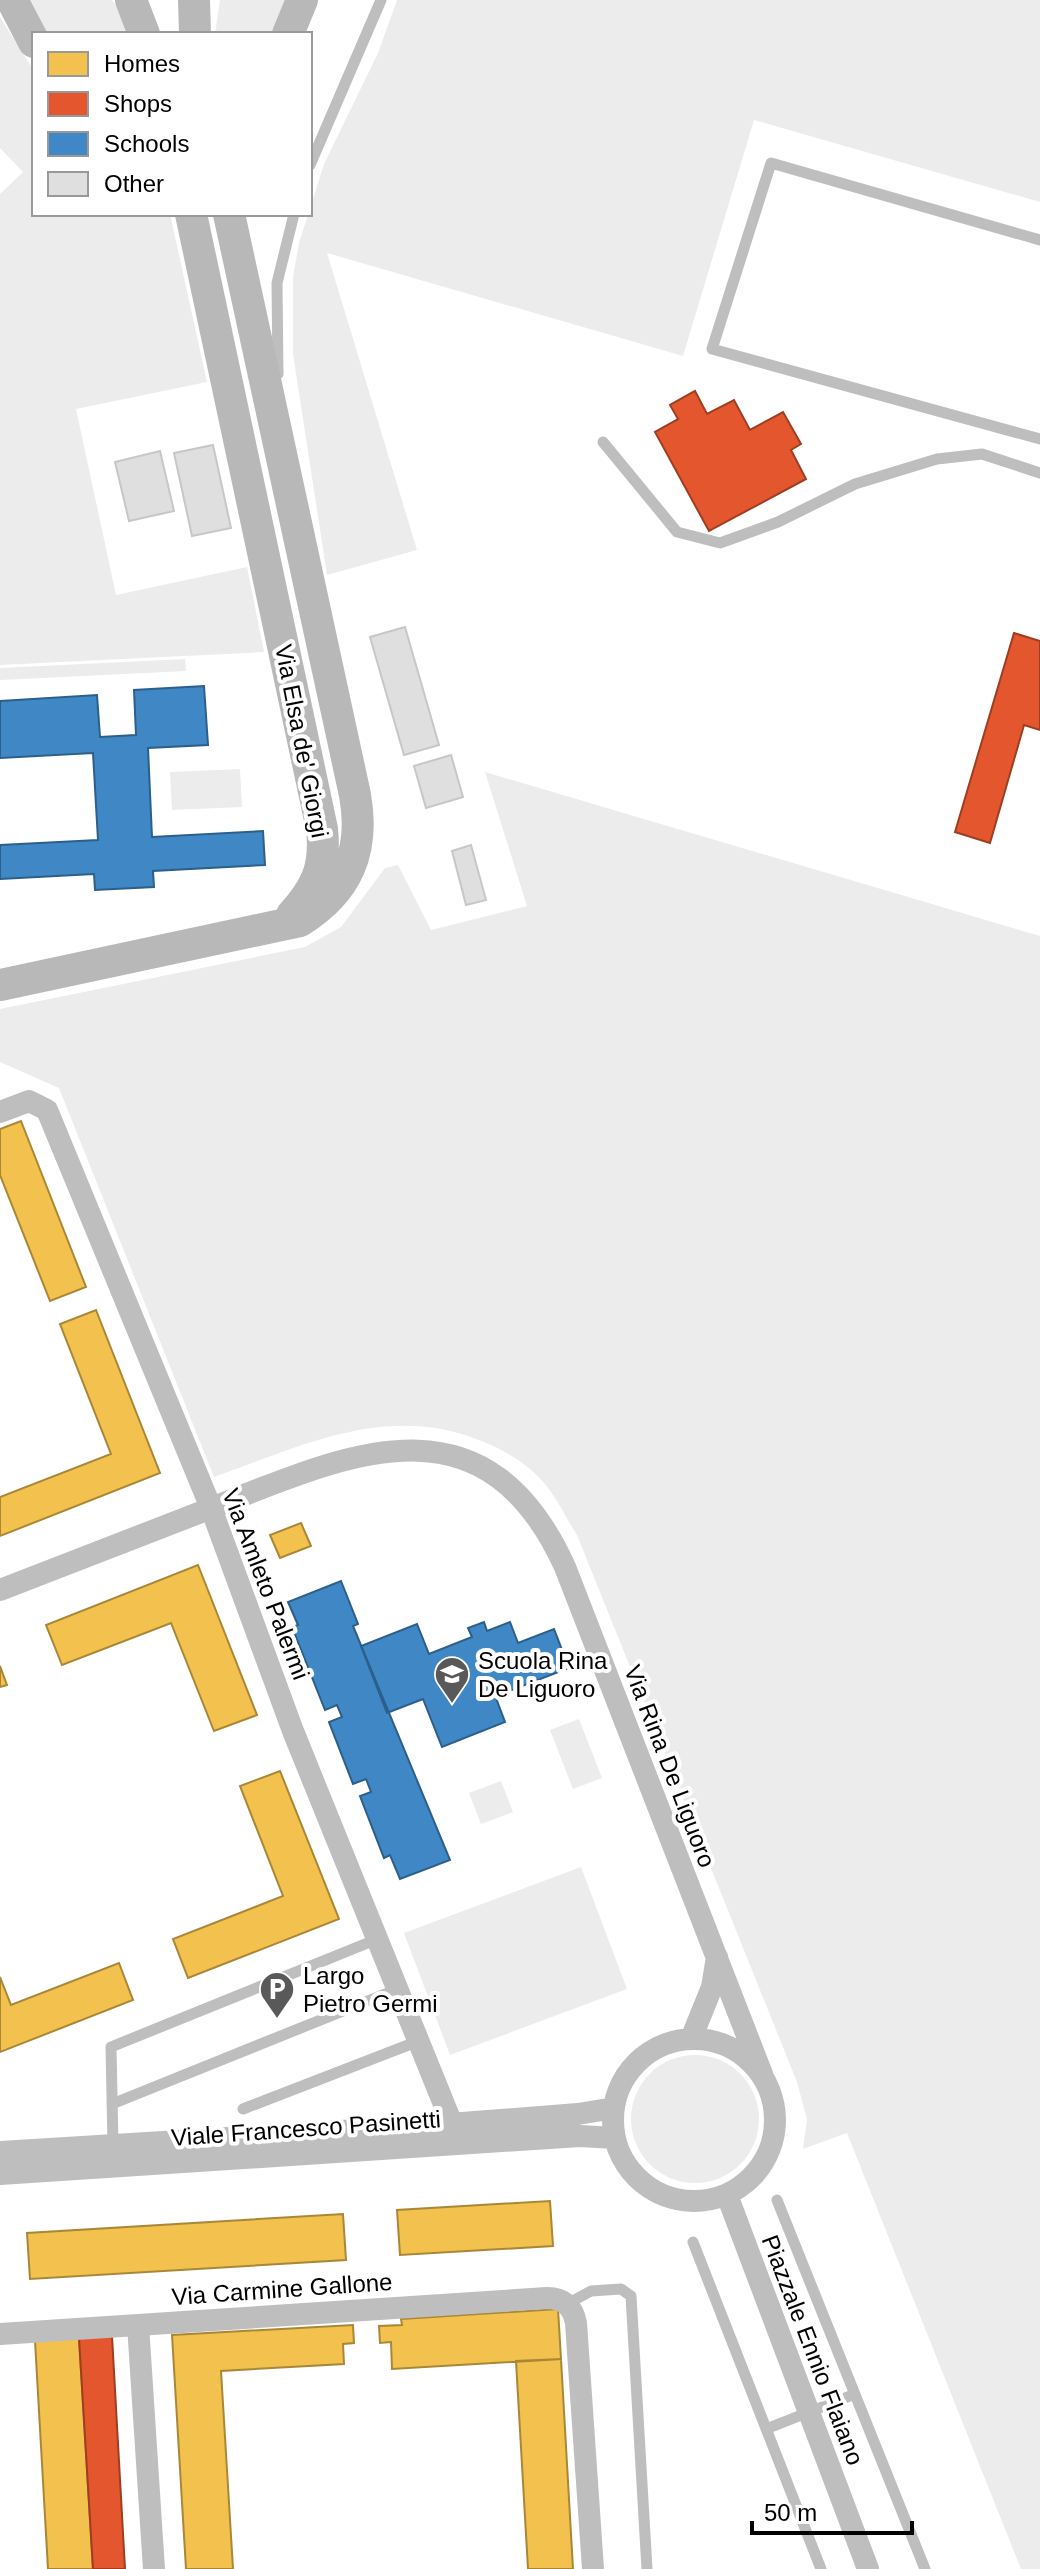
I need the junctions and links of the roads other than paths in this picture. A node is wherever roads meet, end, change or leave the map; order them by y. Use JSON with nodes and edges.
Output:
{"nodes":[{"id":1,"x":12,"y":0,"type":"edge"},
{"id":2,"x":131,"y":0,"type":"edge"},
{"id":3,"x":194,"y":0,"type":"edge"},
{"id":4,"x":302,"y":0,"type":"edge"},
{"id":5,"x":381,"y":0,"type":"edge"},
{"id":6,"x":143,"y":32,"type":"edge"},
{"id":7,"x":195,"y":32,"type":"edge"},
{"id":8,"x":289,"y":32,"type":"edge"},
{"id":9,"x":32,"y":38,"type":"edge"},
{"id":10,"x":312,"y":160,"type":"edge"},
{"id":11,"x":191,"y":216,"type":"edge"},
{"id":12,"x":229,"y":216,"type":"edge"},
{"id":13,"x":293,"y":216,"type":"edge"},
{"id":14,"x":1040,"y":240,"type":"edge"},
{"id":15,"x":1040,"y":439,"type":"edge"},
{"id":16,"x":603,"y":442,"type":"dead end"},
{"id":17,"x":282,"y":462,"type":"junction"},
{"id":18,"x":1040,"y":473,"type":"edge"},
{"id":19,"x":278,"y":928,"type":"junction"},
{"id":20,"x":0,"y":985,"type":"edge"},
{"id":21,"x":0,"y":1112,"type":"edge"},
{"id":22,"x":211,"y":1508,"type":"junction"},
{"id":23,"x":0,"y":1590,"type":"edge"},
{"id":24,"x":375,"y":1940,"type":"junction"},
{"id":25,"x":717,"y":1956,"type":"junction"},
{"id":26,"x":395,"y":1990,"type":"junction"},
{"id":27,"x":691,"y":2039,"type":"junction"},
{"id":28,"x":416,"y":2042,"type":"junction"},
{"id":29,"x":762,"y":2074,"type":"junction"},
{"id":30,"x":112,"y":2104,"type":"junction"},
{"id":31,"x":614,"y":2108,"type":"junction"},
{"id":32,"x":243,"y":2109,"type":"dead end"},
{"id":33,"x":452,"y":2124,"type":"junction"},
{"id":34,"x":615,"y":2138,"type":"junction"},
{"id":35,"x":113,"y":2145,"type":"junction"},
{"id":36,"x":1,"y":2170,"type":"edge"},
{"id":37,"x":727,"y":2195,"type":"junction"},
{"id":38,"x":777,"y":2200,"type":"dead end"},
{"id":39,"x":693,"y":2242,"type":"dead end"},
{"id":40,"x":567,"y":2304,"type":"junction"},
{"id":41,"x":138,"y":2325,"type":"junction"},
{"id":42,"x":0,"y":2334,"type":"edge"},
{"id":43,"x":855,"y":2394,"type":"junction"},
{"id":44,"x":809,"y":2412,"type":"junction"},
{"id":45,"x":766,"y":2429,"type":"junction"},
{"id":46,"x":154,"y":2569,"type":"edge"},
{"id":47,"x":593,"y":2569,"type":"edge"},
{"id":48,"x":647,"y":2569,"type":"edge"},
{"id":49,"x":821,"y":2569,"type":"edge"},
{"id":50,"x":868,"y":2569,"type":"edge"},
{"id":51,"x":925,"y":2569,"type":"edge"}],
"edges":[{"from":1,"to":9,"type":"main road"},
{"from":2,"to":6,"type":"main road"},
{"from":3,"to":7,"type":"main road"},
{"from":4,"to":8,"type":"main road"},
{"from":5,"to":10,"type":"lane"},
{"from":11,"to":19,"type":"main road","name":"Via Elsa de' Giorgi"},
{"from":12,"to":17,"type":"main road","name":"Via Elsa de' Giorgi"},
{"from":13,"to":17,"type":"lane"},
{"from":14,"to":15,"type":"lane"},
{"from":16,"to":18,"type":"lane"},
{"from":17,"to":19,"type":"main road","name":"Via Elsa de' Giorgi"},
{"from":19,"to":20,"type":"main road"},
{"from":21,"to":22,"type":"street","name":"Via Amleto Palermi"},
{"from":22,"to":23,"type":"street","name":"Via Rina De Liguoro"},
{"from":22,"to":24,"type":"street","name":"Via Amleto Palermi"},
{"from":22,"to":25,"type":"street","name":"Via Rina De Liguoro"},
{"from":24,"to":26,"type":"street","name":"Via Amleto Palermi"},
{"from":24,"to":30,"type":"lane"},
{"from":25,"to":27,"type":"street"},
{"from":25,"to":29,"type":"street","name":"Via Rina De Liguoro"},
{"from":26,"to":28,"type":"street","name":"Via Amleto Palermi"},
{"from":26,"to":30,"type":"lane"},
{"from":27,"to":29,"type":"street"},
{"from":27,"to":31,"type":"street"},
{"from":28,"to":32,"type":"lane"},
{"from":28,"to":33,"type":"street","name":"Via Amleto Palermi"},
{"from":29,"to":37,"type":"street"},
{"from":30,"to":35,"type":"lane"},
{"from":31,"to":33,"type":"street","name":"Viale Francesco Pasinetti"},
{"from":31,"to":34,"type":"street"},
{"from":33,"to":35,"type":"street","name":"Viale Francesco Pasinetti"},
{"from":34,"to":36,"type":"street","name":"Viale Francesco Pasinetti"},
{"from":34,"to":37,"type":"street"},
{"from":35,"to":36,"type":"street","name":"Viale Francesco Pasinetti"},
{"from":37,"to":44,"type":"street","name":"Piazzale Ennio Flaiano"},
{"from":38,"to":43,"type":"lane"},
{"from":39,"to":45,"type":"lane"},
{"from":40,"to":41,"type":"street","name":"Via Carmine Gallone"},
{"from":40,"to":47,"type":"street"},
{"from":40,"to":48,"type":"lane"},
{"from":41,"to":42,"type":"street","name":"Via Carmine Gallone"},
{"from":41,"to":46,"type":"street"},
{"from":43,"to":44,"type":"lane"},
{"from":43,"to":51,"type":"lane"},
{"from":44,"to":45,"type":"lane"},
{"from":44,"to":50,"type":"street","name":"Piazzale Ennio Flaiano"},
{"from":45,"to":49,"type":"lane"}]}
